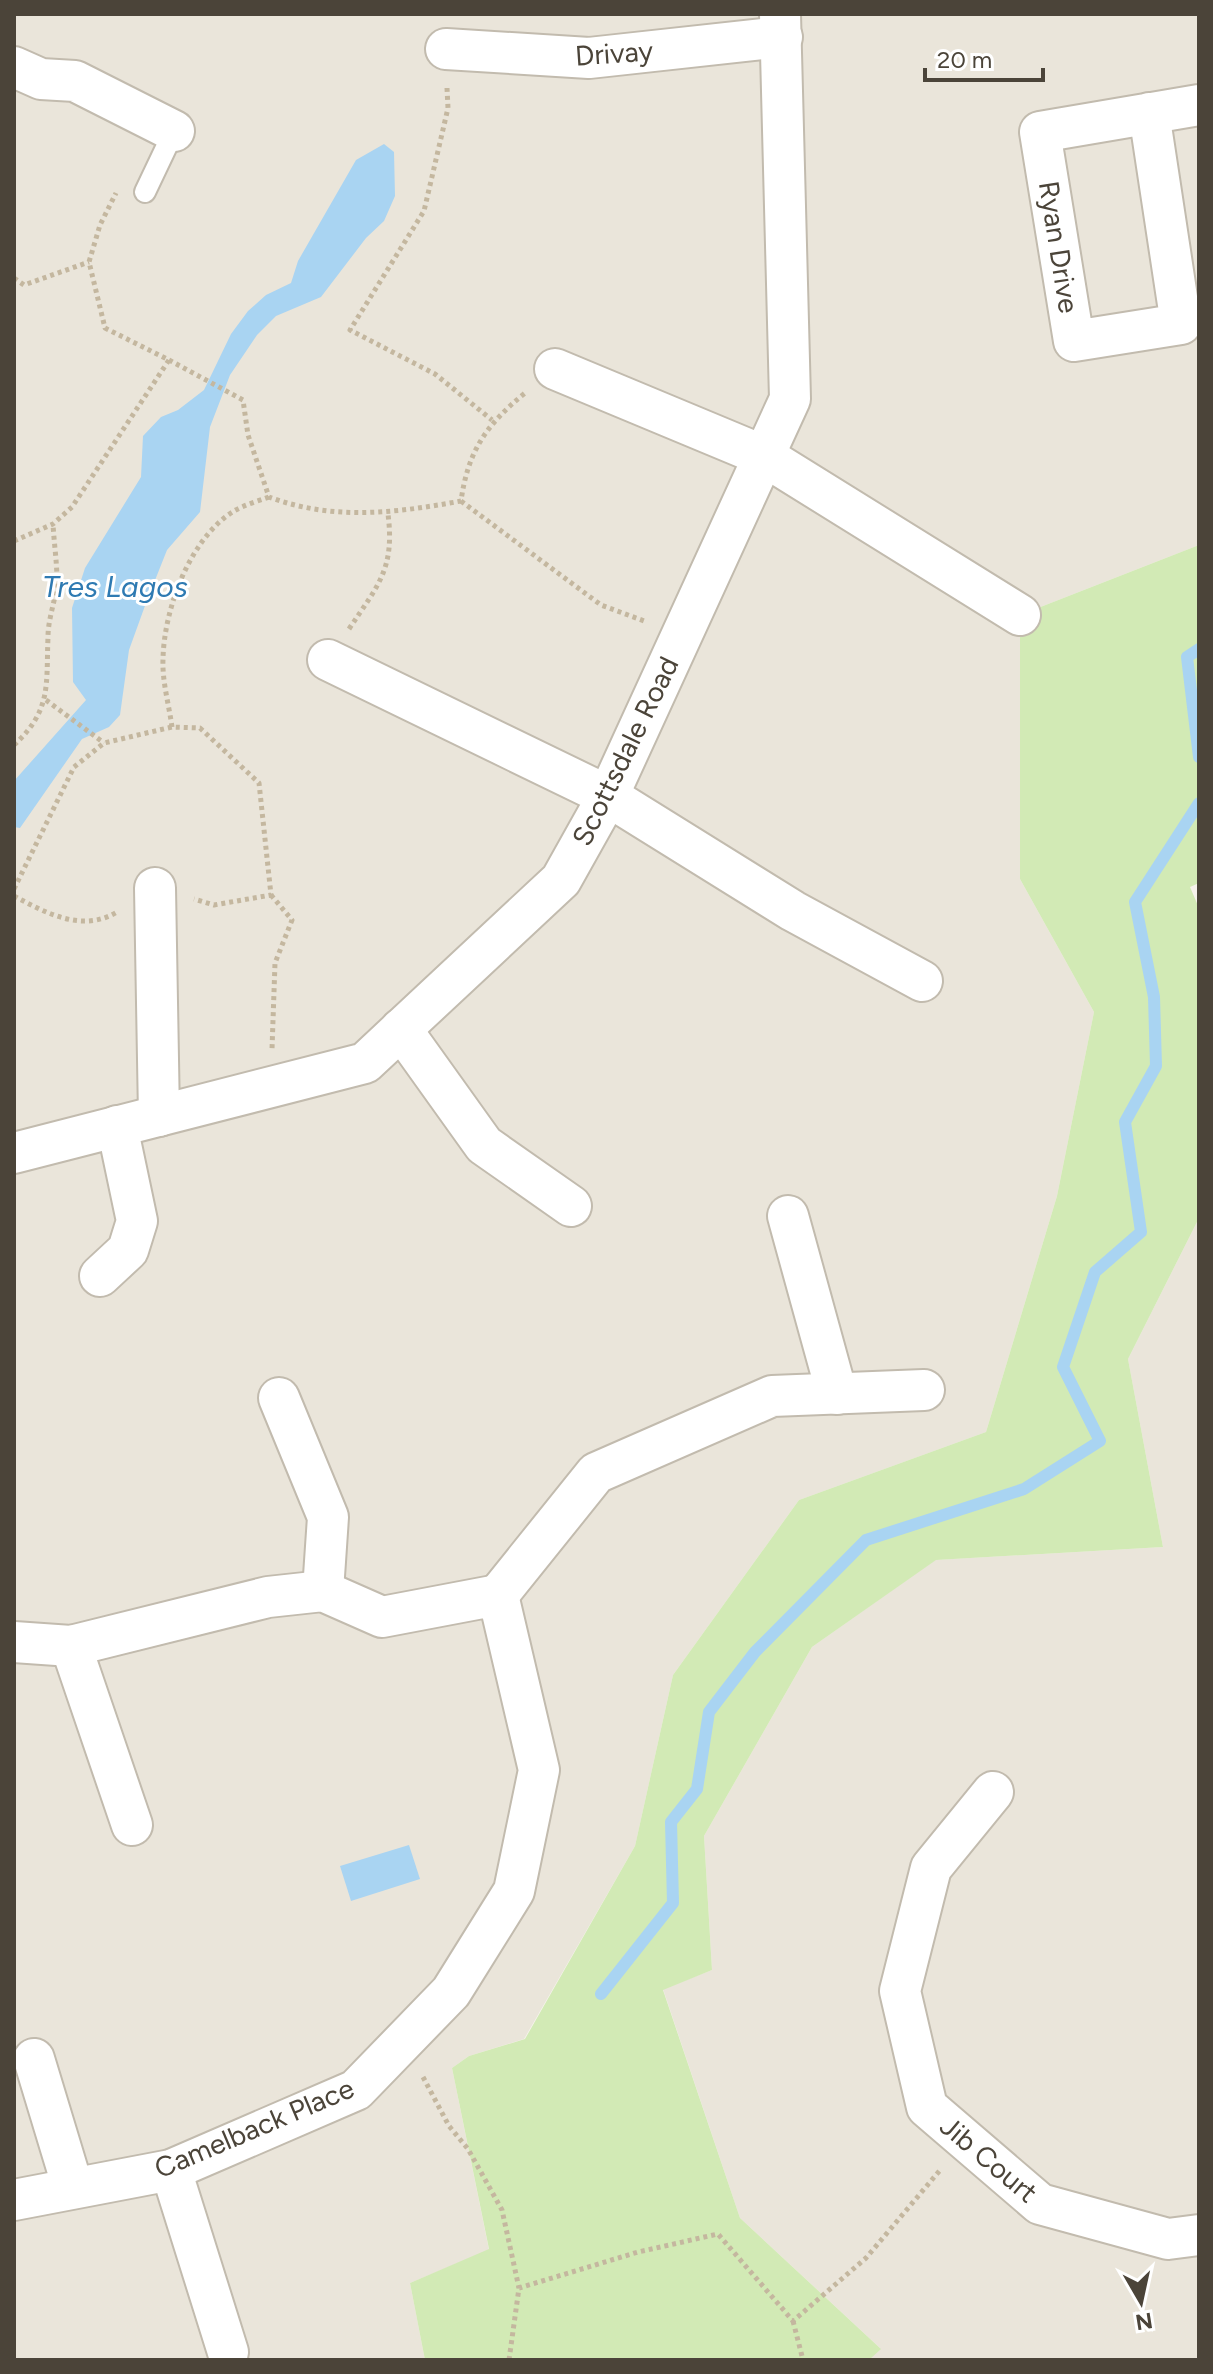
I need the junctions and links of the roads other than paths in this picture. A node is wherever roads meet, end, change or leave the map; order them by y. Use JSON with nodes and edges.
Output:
{"nodes":[{"id":1,"x":781,"y":25,"type":"edge"},
{"id":2,"x":446,"y":49,"type":"road end"},
{"id":3,"x":14,"y":67,"type":"edge"},
{"id":4,"x":1199,"y":105,"type":"edge"},
{"id":5,"x":1149,"y":113,"type":"junction"},
{"id":6,"x":174,"y":131,"type":"joint"},
{"id":7,"x":145,"y":192,"type":"road end"},
{"id":8,"x":555,"y":369,"type":"road end"},
{"id":9,"x":764,"y":456,"type":"junction"},
{"id":10,"x":1020,"y":615,"type":"dead end"},
{"id":11,"x":328,"y":660,"type":"road end"},
{"id":12,"x":608,"y":796,"type":"junction"},
{"id":13,"x":155,"y":888,"type":"road end"},
{"id":14,"x":922,"y":981,"type":"dead end"},
{"id":15,"x":401,"y":1029,"type":"junction"},
{"id":16,"x":159,"y":1116,"type":"junction"},
{"id":17,"x":117,"y":1126,"type":"junction"},
{"id":18,"x":14,"y":1153,"type":"edge"},
{"id":19,"x":571,"y":1206,"type":"dead end"},
{"id":20,"x":788,"y":1216,"type":"dead end"},
{"id":21,"x":100,"y":1276,"type":"dead end"},
{"id":22,"x":924,"y":1390,"type":"dead end"},
{"id":23,"x":837,"y":1394,"type":"junction"},
{"id":24,"x":279,"y":1398,"type":"dead end"},
{"id":25,"x":323,"y":1591,"type":"junction"},
{"id":26,"x":498,"y":1595,"type":"junction"},
{"id":27,"x":14,"y":1642,"type":"edge"},
{"id":28,"x":71,"y":1646,"type":"junction"},
{"id":29,"x":993,"y":1792,"type":"dead end"},
{"id":30,"x":132,"y":1825,"type":"dead end"},
{"id":31,"x":34,"y":2059,"type":"dead end"},
{"id":32,"x":171,"y":2170,"type":"junction"},
{"id":33,"x":73,"y":2188,"type":"junction"},
{"id":34,"x":14,"y":2200,"type":"edge"},
{"id":35,"x":1199,"y":2235,"type":"edge"},
{"id":36,"x":228,"y":2352,"type":"dead end"}],
"edges":[{"from":1,"to":2,"type":"street","name":"Drivay"},
{"from":1,"to":9,"type":"street","name":"Scottsdale Road"},
{"from":3,"to":6,"type":"street"},
{"from":4,"to":5,"type":"street","name":"Ryan Drive"},
{"from":5,"to":5,"type":"street","name":"Ryan Drive"},
{"from":6,"to":7,"type":"lane"},
{"from":8,"to":9,"type":"street"},
{"from":9,"to":10,"type":"street"},
{"from":9,"to":12,"type":"street","name":"Scottsdale Road"},
{"from":11,"to":12,"type":"street"},
{"from":12,"to":14,"type":"street"},
{"from":12,"to":15,"type":"street","name":"Scottsdale Road"},
{"from":13,"to":16,"type":"street"},
{"from":15,"to":16,"type":"street","name":"Scottsdale Road"},
{"from":15,"to":19,"type":"street"},
{"from":16,"to":17,"type":"street","name":"Scottsdale Road"},
{"from":17,"to":18,"type":"street","name":"Scottsdale Road"},
{"from":17,"to":21,"type":"street"},
{"from":20,"to":23,"type":"street"},
{"from":22,"to":23,"type":"street"},
{"from":23,"to":26,"type":"street"},
{"from":24,"to":25,"type":"street"},
{"from":25,"to":26,"type":"street"},
{"from":25,"to":28,"type":"street"},
{"from":26,"to":32,"type":"street","name":"Camelback Place"},
{"from":27,"to":28,"type":"street"},
{"from":28,"to":30,"type":"street"},
{"from":29,"to":35,"type":"street","name":"Jib Court"},
{"from":31,"to":33,"type":"street"},
{"from":32,"to":33,"type":"street","name":"Camelback Place"},
{"from":32,"to":36,"type":"street"},
{"from":33,"to":34,"type":"street","name":"Camelback Place"}]}
